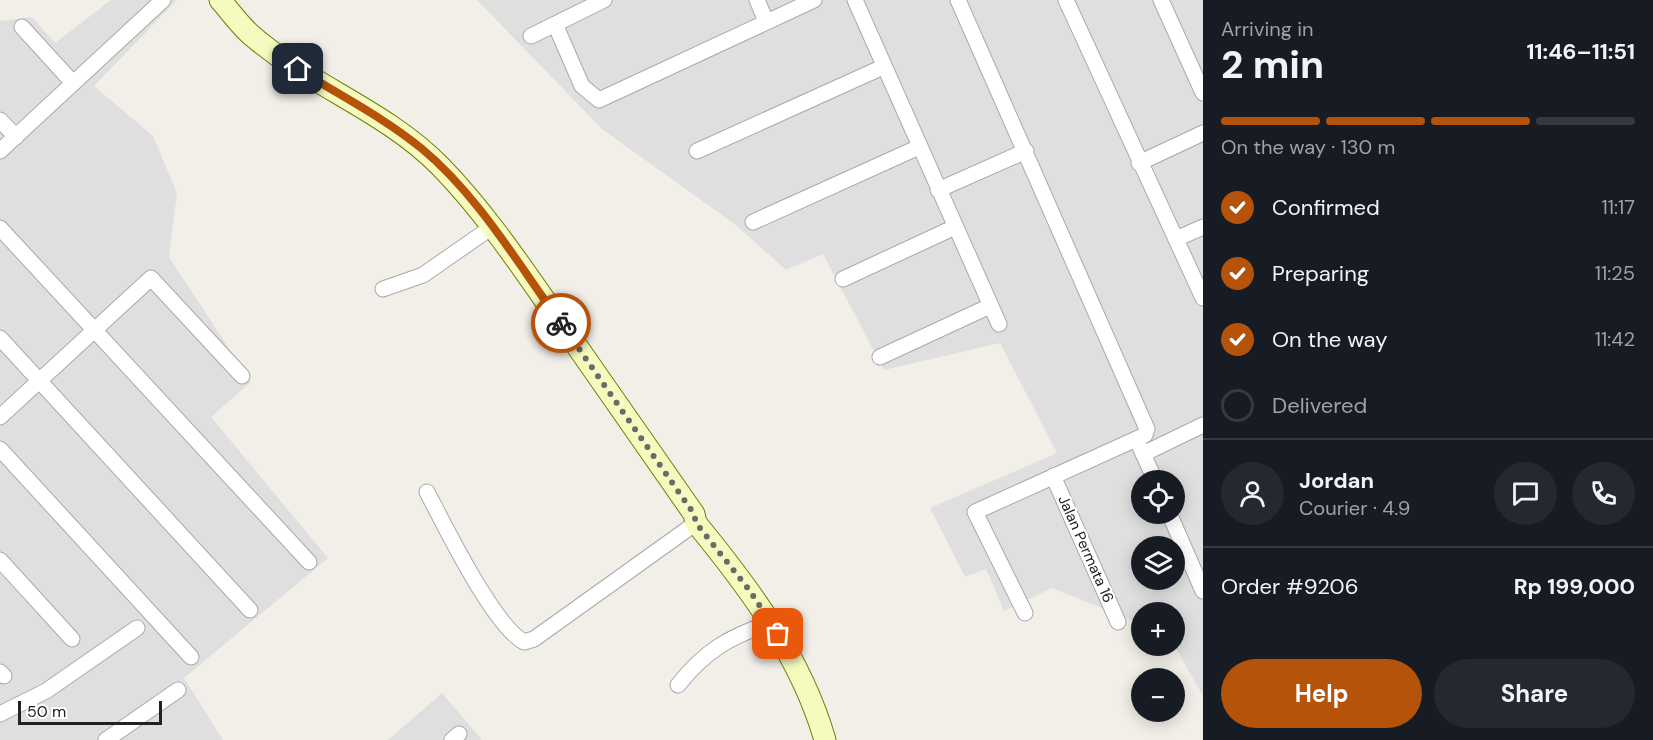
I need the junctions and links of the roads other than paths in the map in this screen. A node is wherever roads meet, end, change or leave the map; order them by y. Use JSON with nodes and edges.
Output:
{"nodes":[{"id":1,"x":163,"y":0,"type":"edge"},
{"id":2,"x":220,"y":0,"type":"edge"},
{"id":3,"x":604,"y":0,"type":"edge"},
{"id":4,"x":757,"y":0,"type":"edge"},
{"id":5,"x":814,"y":0,"type":"edge"},
{"id":6,"x":855,"y":0,"type":"edge"},
{"id":7,"x":958,"y":0,"type":"edge"},
{"id":8,"x":1066,"y":0,"type":"edge"},
{"id":9,"x":1161,"y":0,"type":"edge"},
{"id":10,"x":766,"y":21,"type":"junction"},
{"id":11,"x":555,"y":24,"type":"junction"},
{"id":12,"x":22,"y":27,"type":"dead end"},
{"id":13,"x":531,"y":36,"type":"dead end"},
{"id":14,"x":883,"y":67,"type":"junction"},
{"id":15,"x":73,"y":83,"type":"junction"},
{"id":16,"x":1203,"y":93,"type":"edge"},
{"id":17,"x":0,"y":120,"type":"edge"},
{"id":18,"x":1203,"y":133,"type":"edge"},
{"id":19,"x":16,"y":137,"type":"junction"},
{"id":20,"x":919,"y":147,"type":"junction"},
{"id":21,"x":0,"y":151,"type":"edge"},
{"id":22,"x":697,"y":151,"type":"dead end"},
{"id":23,"x":1026,"y":151,"type":"junction"},
{"id":24,"x":1139,"y":163,"type":"junction"},
{"id":25,"x":939,"y":190,"type":"junction"},
{"id":26,"x":753,"y":222,"type":"dead end"},
{"id":27,"x":492,"y":227,"type":"junction"},
{"id":28,"x":955,"y":227,"type":"junction"},
{"id":29,"x":1203,"y":227,"type":"edge"},
{"id":30,"x":0,"y":228,"type":"edge"},
{"id":31,"x":1176,"y":239,"type":"junction"},
{"id":32,"x":843,"y":279,"type":"dead end"},
{"id":33,"x":382,"y":289,"type":"dead end"},
{"id":34,"x":1203,"y":298,"type":"edge"},
{"id":35,"x":990,"y":306,"type":"junction"},
{"id":36,"x":999,"y":324,"type":"dead end"},
{"id":37,"x":95,"y":330,"type":"junction"},
{"id":38,"x":0,"y":338,"type":"edge"},
{"id":39,"x":880,"y":357,"type":"dead end"},
{"id":40,"x":242,"y":376,"type":"dead end"},
{"id":41,"x":40,"y":381,"type":"junction"},
{"id":42,"x":0,"y":417,"type":"edge"},
{"id":43,"x":1203,"y":425,"type":"edge"},
{"id":44,"x":1137,"y":438,"type":"junction"},
{"id":45,"x":0,"y":449,"type":"edge"},
{"id":46,"x":1143,"y":454,"type":"junction"},
{"id":47,"x":1150,"y":470,"type":"edge"},
{"id":48,"x":1053,"y":476,"type":"junction"},
{"id":49,"x":427,"y":492,"type":"dead end"},
{"id":50,"x":696,"y":523,"type":"junction"},
{"id":51,"x":1174,"y":524,"type":"edge"},
{"id":52,"x":0,"y":560,"type":"edge"},
{"id":53,"x":309,"y":562,"type":"dead end"},
{"id":54,"x":1203,"y":591,"type":"edge"},
{"id":55,"x":250,"y":610,"type":"dead end"},
{"id":56,"x":1025,"y":613,"type":"dead end"},
{"id":57,"x":1118,"y":622,"type":"dead end"},
{"id":58,"x":771,"y":623,"type":"junction"},
{"id":59,"x":137,"y":628,"type":"dead end"},
{"id":60,"x":72,"y":639,"type":"dead end"},
{"id":61,"x":191,"y":657,"type":"dead end"},
{"id":62,"x":678,"y":685,"type":"dead end"},
{"id":63,"x":178,"y":690,"type":"dead end"},
{"id":64,"x":0,"y":714,"type":"edge"},
{"id":65,"x":106,"y":740,"type":"edge"},
{"id":66,"x":825,"y":740,"type":"edge"}],
"edges":[{"from":1,"to":15,"type":"street"},
{"from":2,"to":27,"type":"street"},
{"from":3,"to":11,"type":"street"},
{"from":4,"to":10,"type":"street"},
{"from":5,"to":10,"type":"street"},
{"from":6,"to":14,"type":"street"},
{"from":7,"to":23,"type":"street"},
{"from":8,"to":24,"type":"street"},
{"from":9,"to":16,"type":"street"},
{"from":10,"to":11,"type":"street"},
{"from":11,"to":13,"type":"street"},
{"from":12,"to":15,"type":"street"},
{"from":14,"to":20,"type":"street"},
{"from":14,"to":22,"type":"street"},
{"from":15,"to":19,"type":"street"},
{"from":17,"to":19,"type":"street"},
{"from":18,"to":24,"type":"street"},
{"from":19,"to":21,"type":"street"},
{"from":20,"to":25,"type":"street"},
{"from":20,"to":26,"type":"street"},
{"from":23,"to":25,"type":"street"},
{"from":23,"to":44,"type":"street"},
{"from":24,"to":31,"type":"street"},
{"from":25,"to":28,"type":"street"},
{"from":27,"to":33,"type":"street"},
{"from":27,"to":50,"type":"street"},
{"from":28,"to":32,"type":"street"},
{"from":28,"to":35,"type":"street"},
{"from":29,"to":31,"type":"street"},
{"from":30,"to":37,"type":"street"},
{"from":31,"to":34,"type":"street"},
{"from":35,"to":36,"type":"street"},
{"from":35,"to":39,"type":"street"},
{"from":37,"to":40,"type":"street"},
{"from":37,"to":41,"type":"street"},
{"from":37,"to":53,"type":"street"},
{"from":38,"to":41,"type":"street"},
{"from":41,"to":42,"type":"street"},
{"from":41,"to":55,"type":"street"},
{"from":43,"to":46,"type":"street"},
{"from":44,"to":46,"type":"street"},
{"from":44,"to":48,"type":"street"},
{"from":45,"to":61,"type":"street"},
{"from":46,"to":47,"type":"street"},
{"from":48,"to":56,"type":"street"},
{"from":48,"to":57,"type":"street","name":"Jalan Permata 16"},
{"from":49,"to":50,"type":"street"},
{"from":50,"to":58,"type":"street"},
{"from":51,"to":54,"type":"street"},
{"from":52,"to":60,"type":"street"},
{"from":58,"to":62,"type":"street"},
{"from":58,"to":66,"type":"street"},
{"from":59,"to":64,"type":"street"},
{"from":63,"to":65,"type":"street"}]}
